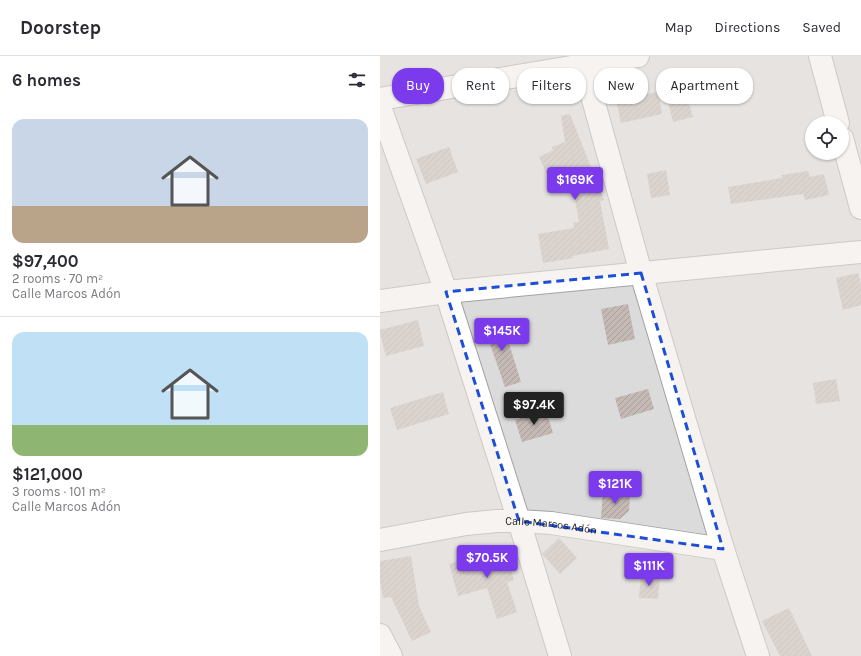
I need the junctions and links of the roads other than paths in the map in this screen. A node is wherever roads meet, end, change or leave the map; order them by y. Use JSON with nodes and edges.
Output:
{"nodes":[{"id":1,"x":638,"y":56,"type":"edge"},
{"id":2,"x":820,"y":56,"type":"edge"},
{"id":3,"x":582,"y":61,"type":"edge"},
{"id":4,"x":380,"y":99,"type":"edge"},
{"id":5,"x":380,"y":107,"type":"edge"},
{"id":6,"x":836,"y":116,"type":"edge"},
{"id":7,"x":848,"y":160,"type":"edge"},
{"id":8,"x":861,"y":208,"type":"edge"},
{"id":9,"x":861,"y":252,"type":"edge"},
{"id":10,"x":641,"y":273,"type":"junction"},
{"id":11,"x":446,"y":292,"type":"junction"},
{"id":12,"x":380,"y":301,"type":"edge"},
{"id":13,"x":518,"y":521,"type":"junction"},
{"id":14,"x":380,"y":540,"type":"edge"},
{"id":15,"x":723,"y":549,"type":"junction"},
{"id":16,"x":380,"y":635,"type":"edge"},
{"id":17,"x":391,"y":656,"type":"edge"},
{"id":18,"x":560,"y":656,"type":"edge"},
{"id":19,"x":758,"y":656,"type":"edge"}],
"edges":[{"from":1,"to":3,"type":"street"},
{"from":2,"to":6,"type":"street"},
{"from":3,"to":4,"type":"street"},
{"from":3,"to":10,"type":"street"},
{"from":5,"to":11,"type":"street"},
{"from":7,"to":8,"type":"street"},
{"from":9,"to":10,"type":"street"},
{"from":10,"to":11,"type":"street"},
{"from":10,"to":15,"type":"street"},
{"from":11,"to":12,"type":"street"},
{"from":11,"to":13,"type":"street"},
{"from":13,"to":14,"type":"street","name":"Calle Marcos Adón"},
{"from":13,"to":15,"type":"street","name":"Calle Marcos Adón"},
{"from":13,"to":18,"type":"street"},
{"from":15,"to":19,"type":"street"},
{"from":16,"to":17,"type":"street"}]}
